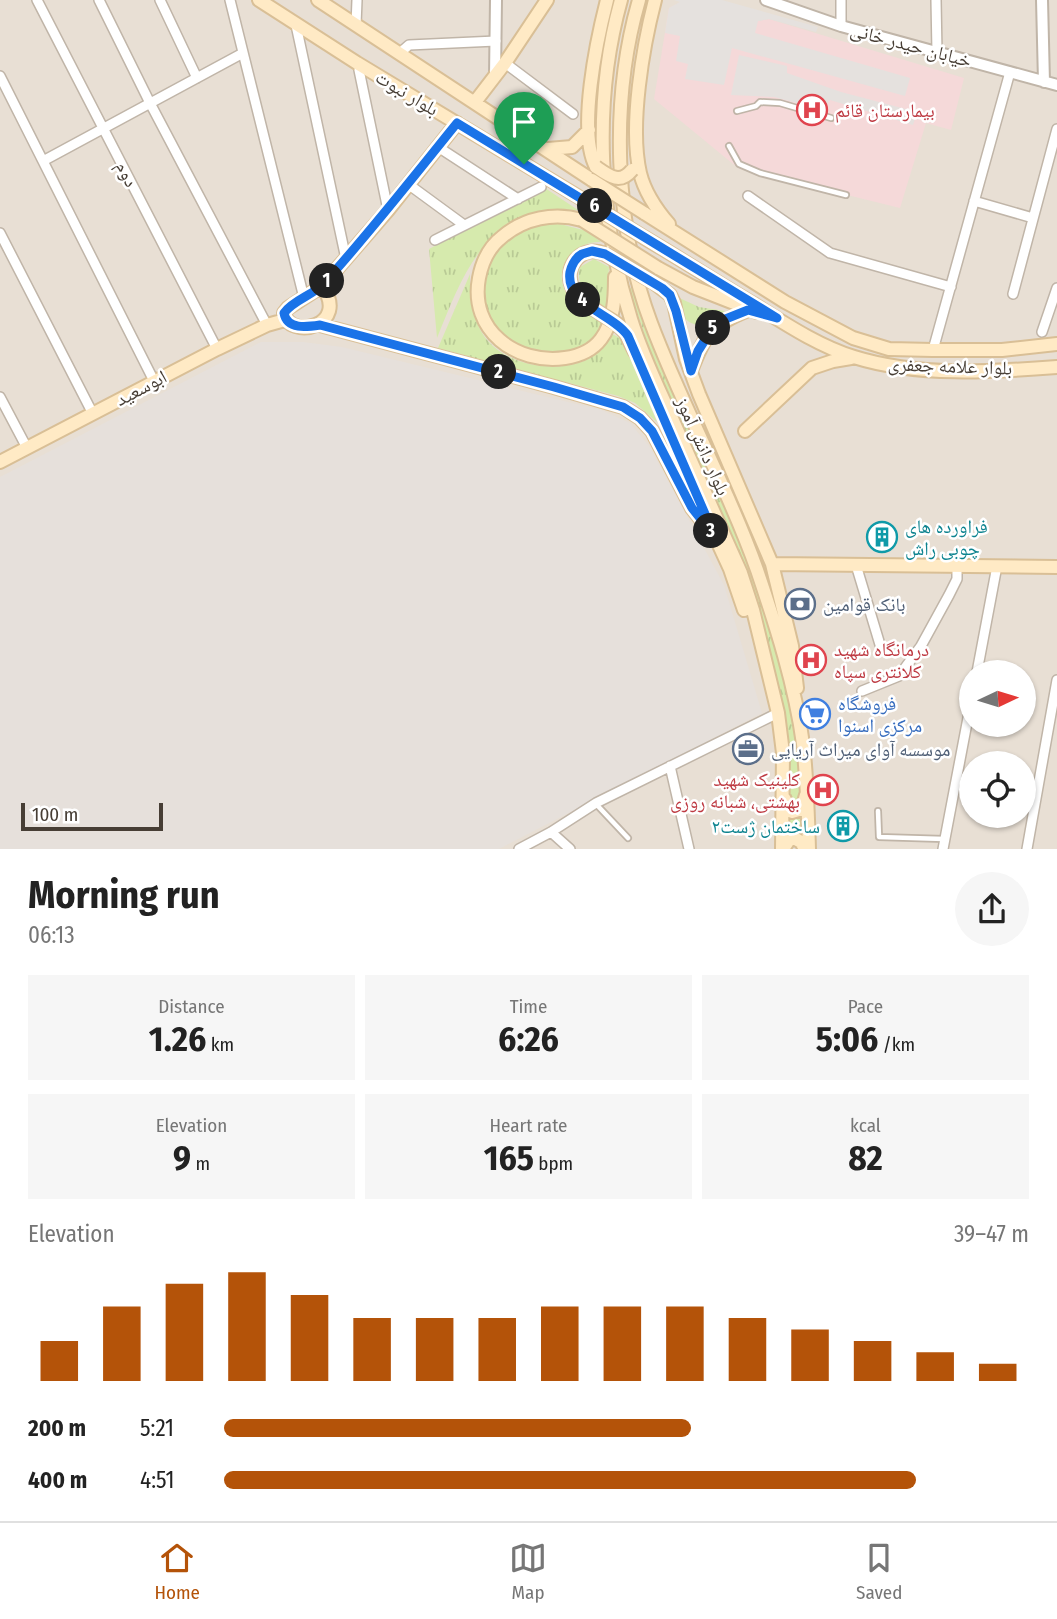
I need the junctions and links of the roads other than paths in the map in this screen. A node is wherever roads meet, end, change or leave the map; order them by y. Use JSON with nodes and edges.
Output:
{"nodes":[{"id":1,"x":37,"y":0,"type":"edge"},
{"id":2,"x":99,"y":0,"type":"edge"},
{"id":3,"x":160,"y":0,"type":"edge"},
{"id":4,"x":230,"y":0,"type":"edge"},
{"id":5,"x":259,"y":0,"type":"edge"},
{"id":6,"x":318,"y":0,"type":"edge"},
{"id":7,"x":357,"y":0,"type":"edge"},
{"id":8,"x":496,"y":0,"type":"edge"},
{"id":9,"x":547,"y":0,"type":"edge"},
{"id":10,"x":607,"y":0,"type":"edge"},
{"id":11,"x":621,"y":0,"type":"edge"},
{"id":12,"x":639,"y":0,"type":"edge"},
{"id":13,"x":655,"y":0,"type":"edge"},
{"id":14,"x":766,"y":0,"type":"edge"},
{"id":15,"x":841,"y":0,"type":"edge"},
{"id":16,"x":936,"y":0,"type":"edge"},
{"id":17,"x":1042,"y":0,"type":"edge"},
{"id":18,"x":296,"y":25,"type":"junction"},
{"id":19,"x":356,"y":25,"type":"junction"},
{"id":20,"x":841,"y":26,"type":"junction"},
{"id":21,"x":496,"y":41,"type":"junction"},
{"id":22,"x":401,"y":52,"type":"junction"},
{"id":23,"x":937,"y":52,"type":"junction"},
{"id":24,"x":243,"y":53,"type":"junction"},
{"id":25,"x":505,"y":63,"type":"junction"},
{"id":26,"x":359,"y":70,"type":"dead end"},
{"id":27,"x":1010,"y":72,"type":"junction"},
{"id":28,"x":0,"y":76,"type":"edge"},
{"id":29,"x":495,"y":76,"type":"junction"},
{"id":30,"x":197,"y":78,"type":"junction"},
{"id":31,"x":1044,"y":82,"type":"junction"},
{"id":32,"x":1057,"y":85,"type":"edge"},
{"id":33,"x":475,"y":102,"type":"junction"},
{"id":34,"x":150,"y":103,"type":"junction"},
{"id":35,"x":737,"y":111,"type":"dead end"},
{"id":36,"x":573,"y":114,"type":"dead end"},
{"id":37,"x":831,"y":118,"type":"dead end"},
{"id":38,"x":457,"y":123,"type":"junction"},
{"id":39,"x":103,"y":128,"type":"junction"},
{"id":40,"x":1057,"y":129,"type":"edge"},
{"id":41,"x":589,"y":131,"type":"junction"},
{"id":42,"x":729,"y":146,"type":"dead end"},
{"id":43,"x":438,"y":147,"type":"junction"},
{"id":44,"x":546,"y":149,"type":"junction"},
{"id":45,"x":637,"y":154,"type":"junction"},
{"id":46,"x":43,"y":161,"type":"junction"},
{"id":47,"x":408,"y":184,"type":"junction"},
{"id":48,"x":541,"y":187,"type":"dead end"},
{"id":49,"x":846,"y":195,"type":"dead end"},
{"id":50,"x":748,"y":196,"type":"dead end"},
{"id":51,"x":518,"y":199,"type":"junction"},
{"id":52,"x":974,"y":201,"type":"junction"},
{"id":53,"x":592,"y":205,"type":"joint"},
{"id":54,"x":388,"y":210,"type":"junction"},
{"id":55,"x":644,"y":213,"type":"joint"},
{"id":56,"x":1033,"y":218,"type":"junction"},
{"id":57,"x":464,"y":225,"type":"junction"},
{"id":58,"x":676,"y":232,"type":"junction"},
{"id":59,"x":0,"y":233,"type":"edge"},
{"id":60,"x":435,"y":240,"type":"dead end"},
{"id":61,"x":610,"y":255,"type":"junction"},
{"id":62,"x":346,"y":259,"type":"junction"},
{"id":63,"x":322,"y":286,"type":"junction"},
{"id":64,"x":951,"y":287,"type":"junction"},
{"id":65,"x":1057,"y":288,"type":"edge"},
{"id":66,"x":1013,"y":295,"type":"dead end"},
{"id":67,"x":303,"y":298,"type":"junction"},
{"id":68,"x":748,"y":310,"type":"junction"},
{"id":69,"x":777,"y":318,"type":"junction"},
{"id":70,"x":285,"y":320,"type":"junction"},
{"id":71,"x":267,"y":325,"type":"junction"},
{"id":72,"x":320,"y":325,"type":"junction"},
{"id":73,"x":1042,"y":332,"type":"dead end"},
{"id":74,"x":1057,"y":344,"type":"edge"},
{"id":75,"x":217,"y":349,"type":"junction"},
{"id":76,"x":933,"y":350,"type":"junction"},
{"id":77,"x":856,"y":358,"type":"junction"},
{"id":78,"x":1057,"y":367,"type":"edge"},
{"id":79,"x":691,"y":371,"type":"junction"},
{"id":80,"x":154,"y":382,"type":"junction"},
{"id":81,"x":0,"y":398,"type":"edge"},
{"id":82,"x":93,"y":414,"type":"junction"},
{"id":83,"x":745,"y":432,"type":"dead end"},
{"id":84,"x":27,"y":448,"type":"junction"},
{"id":85,"x":0,"y":462,"type":"edge"},
{"id":86,"x":715,"y":537,"type":"junction"},
{"id":87,"x":772,"y":564,"type":"junction"},
{"id":88,"x":856,"y":565,"type":"junction"},
{"id":89,"x":957,"y":566,"type":"junction"},
{"id":90,"x":997,"y":566,"type":"junction"},
{"id":91,"x":1057,"y":567,"type":"edge"},
{"id":92,"x":881,"y":648,"type":"dead end"},
{"id":93,"x":979,"y":660,"type":"edge"},
{"id":94,"x":767,"y":677,"type":"junction"},
{"id":95,"x":1057,"y":680,"type":"edge"},
{"id":96,"x":862,"y":691,"type":"dead end"},
{"id":97,"x":778,"y":713,"type":"junction"},
{"id":98,"x":797,"y":713,"type":"junction"},
{"id":99,"x":964,"y":737,"type":"edge"},
{"id":100,"x":670,"y":766,"type":"junction"},
{"id":101,"x":807,"y":789,"type":"junction"},
{"id":102,"x":782,"y":794,"type":"junction"},
{"id":103,"x":596,"y":803,"type":"junction"},
{"id":104,"x":878,"y":811,"type":"dead end"},
{"id":105,"x":551,"y":832,"type":"junction"},
{"id":106,"x":628,"y":838,"type":"dead end"},
{"id":107,"x":944,"y":844,"type":"edge"},
{"id":108,"x":519,"y":849,"type":"edge"},
{"id":109,"x":570,"y":849,"type":"edge"},
{"id":110,"x":689,"y":849,"type":"edge"},
{"id":111,"x":782,"y":849,"type":"edge"},
{"id":112,"x":807,"y":849,"type":"edge"},
{"id":113,"x":1027,"y":849,"type":"edge"}],
"edges":[{"from":1,"to":39,"type":"street","name":"دوم"},
{"from":2,"to":34,"type":"street"},
{"from":3,"to":30,"type":"street"},
{"from":4,"to":24,"type":"street"},
{"from":5,"to":18,"type":"main road","name":"بلوار نبوت"},
{"from":6,"to":19,"type":"main road","name":"بلوار نبوت"},
{"from":7,"to":19,"type":"street"},
{"from":8,"to":21,"type":"street"},
{"from":9,"to":25,"type":"main road"},
{"from":10,"to":41,"type":"main road"},
{"from":11,"to":61,"type":"main road","name":"بلوار دانش آموز"},
{"from":12,"to":98,"type":"main road","name":"بلوار دانش آموز"},
{"from":13,"to":45,"type":"main road"},
{"from":14,"to":20,"type":"street","name":"خیابان حیدر خانی"},
{"from":15,"to":20,"type":"street"},
{"from":16,"to":23,"type":"street"},
{"from":17,"to":31,"type":"street"},
{"from":18,"to":38,"type":"main road","name":"بلوار نبوت"},
{"from":18,"to":62,"type":"street"},
{"from":19,"to":22,"type":"main road","name":"بلوار نبوت"},
{"from":20,"to":23,"type":"street","name":"خیابان حیدر خانی"},
{"from":21,"to":22,"type":"street"},
{"from":21,"to":29,"type":"street"},
{"from":22,"to":33,"type":"main road","name":"بلوار نبوت"},
{"from":23,"to":27,"type":"street","name":"خیابان حیدر خانی"},
{"from":24,"to":30,"type":"street"},
{"from":24,"to":67,"type":"street"},
{"from":25,"to":29,"type":"main road"},
{"from":25,"to":36,"type":"street"},
{"from":26,"to":54,"type":"street"},
{"from":27,"to":31,"type":"street","name":"خیابان حیدر خانی"},
{"from":27,"to":52,"type":"street"},
{"from":28,"to":46,"type":"street"},
{"from":29,"to":33,"type":"main road"},
{"from":30,"to":34,"type":"street"},
{"from":31,"to":32,"type":"street","name":"خیابان حیدر خانی"},
{"from":33,"to":44,"type":"main road","name":"بلوار نبوت"},
{"from":34,"to":39,"type":"street"},
{"from":34,"to":71,"type":"street"},
{"from":35,"to":37,"type":"lane"},
{"from":38,"to":43,"type":"main road"},
{"from":38,"to":53,"type":"main road","name":"بلوار نبوت"},
{"from":39,"to":46,"type":"street"},
{"from":39,"to":75,"type":"street","name":"دوم"},
{"from":40,"to":56,"type":"street"},
{"from":41,"to":44,"type":"main road"},
{"from":41,"to":45,"type":"main road","bridge":true},
{"from":42,"to":49,"type":"lane"},
{"from":43,"to":47,"type":"main road"},
{"from":43,"to":51,"type":"street"},
{"from":44,"to":55,"type":"main road","name":"بلوار نبوت","bridge":true},
{"from":45,"to":58,"type":"main road"},
{"from":46,"to":80,"type":"street"},
{"from":47,"to":54,"type":"main road"},
{"from":47,"to":57,"type":"street"},
{"from":48,"to":51,"type":"street"},
{"from":50,"to":64,"type":"street"},
{"from":51,"to":57,"type":"street"},
{"from":52,"to":56,"type":"street"},
{"from":52,"to":64,"type":"street"},
{"from":53,"to":69,"type":"main road","name":"بلوار علامه جعفری","bridge":true},
{"from":54,"to":62,"type":"main road"},
{"from":55,"to":58,"type":"main road","name":"بلوار علامه جعفری"},
{"from":56,"to":66,"type":"street"},
{"from":57,"to":60,"type":"street"},
{"from":58,"to":76,"type":"main road","name":"بلوار علامه جعفری"},
{"from":59,"to":82,"type":"street"},
{"from":61,"to":68,"type":"main road","bridge":true},
{"from":61,"to":79,"type":"main road","bridge":true},
{"from":61,"to":86,"type":"main road","bridge":true},
{"from":61,"to":94,"type":"main road","name":"بلوار دانش آموز"},
{"from":62,"to":63,"type":"main road"},
{"from":63,"to":67,"type":"main road"},
{"from":63,"to":72,"type":"main road"},
{"from":64,"to":76,"type":"street"},
{"from":65,"to":73,"type":"street"},
{"from":67,"to":70,"type":"main road"},
{"from":68,"to":69,"type":"main road"},
{"from":68,"to":79,"type":"main road"},
{"from":69,"to":77,"type":"main road","name":"بلوار علامه جعفری"},
{"from":70,"to":71,"type":"main road","name":"ابوسعید"},
{"from":70,"to":72,"type":"main road"},
{"from":71,"to":75,"type":"main road","name":"ابوسعید"},
{"from":72,"to":86,"type":"main road"},
{"from":74,"to":76,"type":"main road","name":"بلوار علامه جعفری"},
{"from":75,"to":80,"type":"main road","name":"ابوسعید"},
{"from":77,"to":78,"type":"main road","name":"بلوار علامه جعفری"},
{"from":77,"to":83,"type":"main road"},
{"from":79,"to":87,"type":"main road"},
{"from":80,"to":82,"type":"main road","name":"ابوسعید"},
{"from":81,"to":84,"type":"street"},
{"from":82,"to":84,"type":"main road","name":"ابوسعید"},
{"from":84,"to":85,"type":"main road","name":"ابوسعید"},
{"from":86,"to":94,"type":"main road"},
{"from":87,"to":88,"type":"main road"},
{"from":87,"to":98,"type":"main road"},
{"from":88,"to":89,"type":"main road"},
{"from":88,"to":92,"type":"street"},
{"from":89,"to":90,"type":"main road"},
{"from":89,"to":96,"type":"street"},
{"from":90,"to":91,"type":"main road"},
{"from":90,"to":93,"type":"street"},
{"from":94,"to":97,"type":"main road"},
{"from":95,"to":113,"type":"street"},
{"from":97,"to":100,"type":"street"},
{"from":97,"to":102,"type":"main road"},
{"from":98,"to":101,"type":"main road","name":"بلوار دانش آموز"},
{"from":99,"to":107,"type":"street"},
{"from":100,"to":103,"type":"street"},
{"from":100,"to":110,"type":"street"},
{"from":101,"to":102,"type":"main road"},
{"from":101,"to":112,"type":"main road","name":"بلوار دانش آموز"},
{"from":102,"to":111,"type":"main road"},
{"from":103,"to":105,"type":"street"},
{"from":103,"to":106,"type":"lane"},
{"from":104,"to":107,"type":"lane"},
{"from":105,"to":108,"type":"street"},
{"from":105,"to":109,"type":"street"},
{"from":111,"to":112,"type":"main road"}]}
